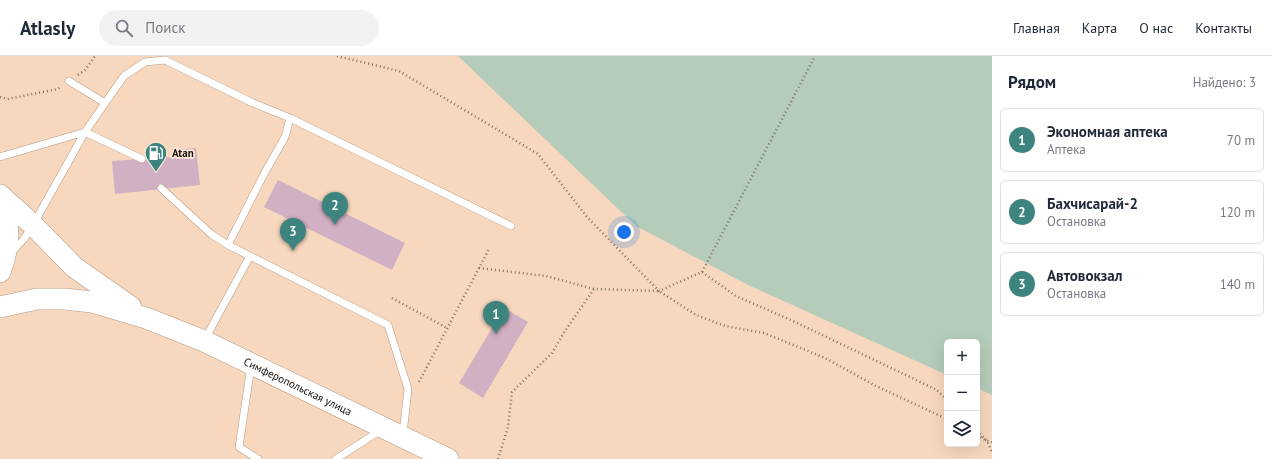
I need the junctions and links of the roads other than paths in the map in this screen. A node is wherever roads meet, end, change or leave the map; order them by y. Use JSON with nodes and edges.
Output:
{"nodes":[{"id":1,"x":69,"y":81,"type":"road end"},
{"id":2,"x":105,"y":103,"type":"junction"},
{"id":3,"x":290,"y":118,"type":"junction"},
{"id":4,"x":85,"y":132,"type":"junction"},
{"id":5,"x":0,"y":157,"type":"edge"},
{"id":6,"x":142,"y":159,"type":"dead end"},
{"id":7,"x":161,"y":188,"type":"dead end"},
{"id":8,"x":0,"y":196,"type":"edge"},
{"id":9,"x":32,"y":225,"type":"junction"},
{"id":10,"x":511,"y":226,"type":"dead end"},
{"id":11,"x":228,"y":245,"type":"junction"},
{"id":12,"x":250,"y":256,"type":"junction"},
{"id":13,"x":2,"y":266,"type":"edge"},
{"id":14,"x":0,"y":307,"type":"edge"},
{"id":15,"x":146,"y":318,"type":"junction"},
{"id":16,"x":204,"y":341,"type":"junction"},
{"id":17,"x":252,"y":364,"type":"junction"},
{"id":18,"x":394,"y":432,"type":"junction"},
{"id":19,"x":258,"y":459,"type":"edge"},
{"id":20,"x":336,"y":459,"type":"edge"},
{"id":21,"x":448,"y":459,"type":"edge"}],
"edges":[{"from":1,"to":2,"type":"lane"},
{"from":2,"to":3,"type":"lane"},
{"from":2,"to":4,"type":"lane"},
{"from":3,"to":10,"type":"lane"},
{"from":3,"to":11,"type":"lane"},
{"from":4,"to":5,"type":"lane"},
{"from":4,"to":6,"type":"lane"},
{"from":4,"to":9,"type":"lane"},
{"from":7,"to":11,"type":"lane"},
{"from":8,"to":9,"type":"main road","name":"Симферопольская улица"},
{"from":8,"to":13,"type":"main road"},
{"from":9,"to":13,"type":"lane"},
{"from":9,"to":15,"type":"main road","name":"Симферопольская улица"},
{"from":11,"to":12,"type":"lane"},
{"from":12,"to":16,"type":"lane"},
{"from":12,"to":18,"type":"lane"},
{"from":14,"to":15,"type":"main road","name":"Симферопольская улица"},
{"from":15,"to":16,"type":"main road","name":"Симферопольская улица"},
{"from":16,"to":17,"type":"main road","name":"Симферопольская улица"},
{"from":17,"to":18,"type":"main road","name":"Симферопольская улица"},
{"from":17,"to":19,"type":"lane"},
{"from":18,"to":20,"type":"lane"},
{"from":18,"to":21,"type":"main road","name":"Симферопольская улица"}]}
